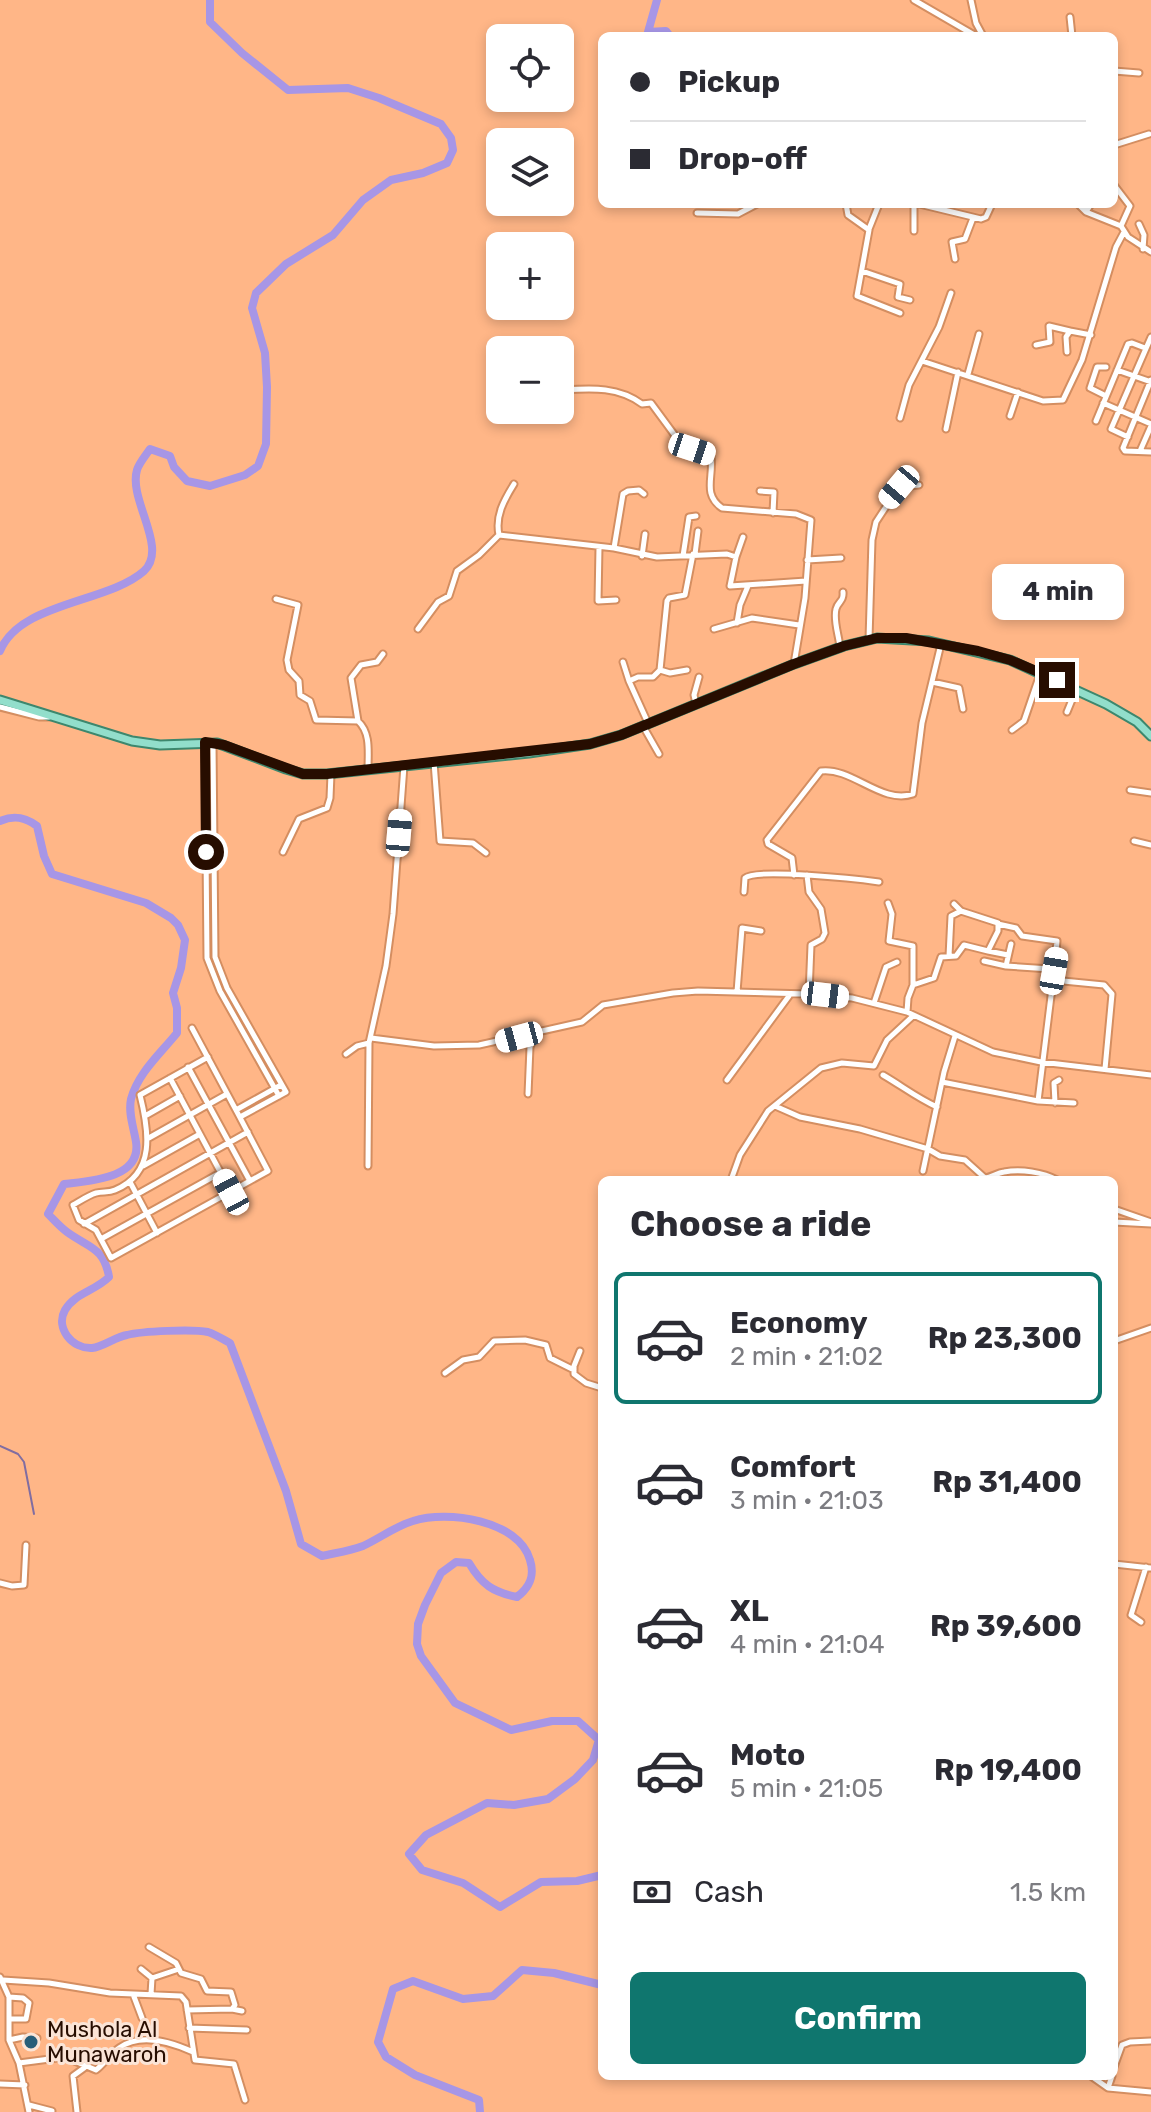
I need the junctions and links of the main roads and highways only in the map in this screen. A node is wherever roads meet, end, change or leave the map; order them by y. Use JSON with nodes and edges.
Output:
{"nodes":[{"id":1,"x":0,"y":700,"type":"edge"},
{"id":2,"x":1151,"y":736,"type":"edge"}],
"edges":[{"from":1,"to":2,"type":"main road"}]}
